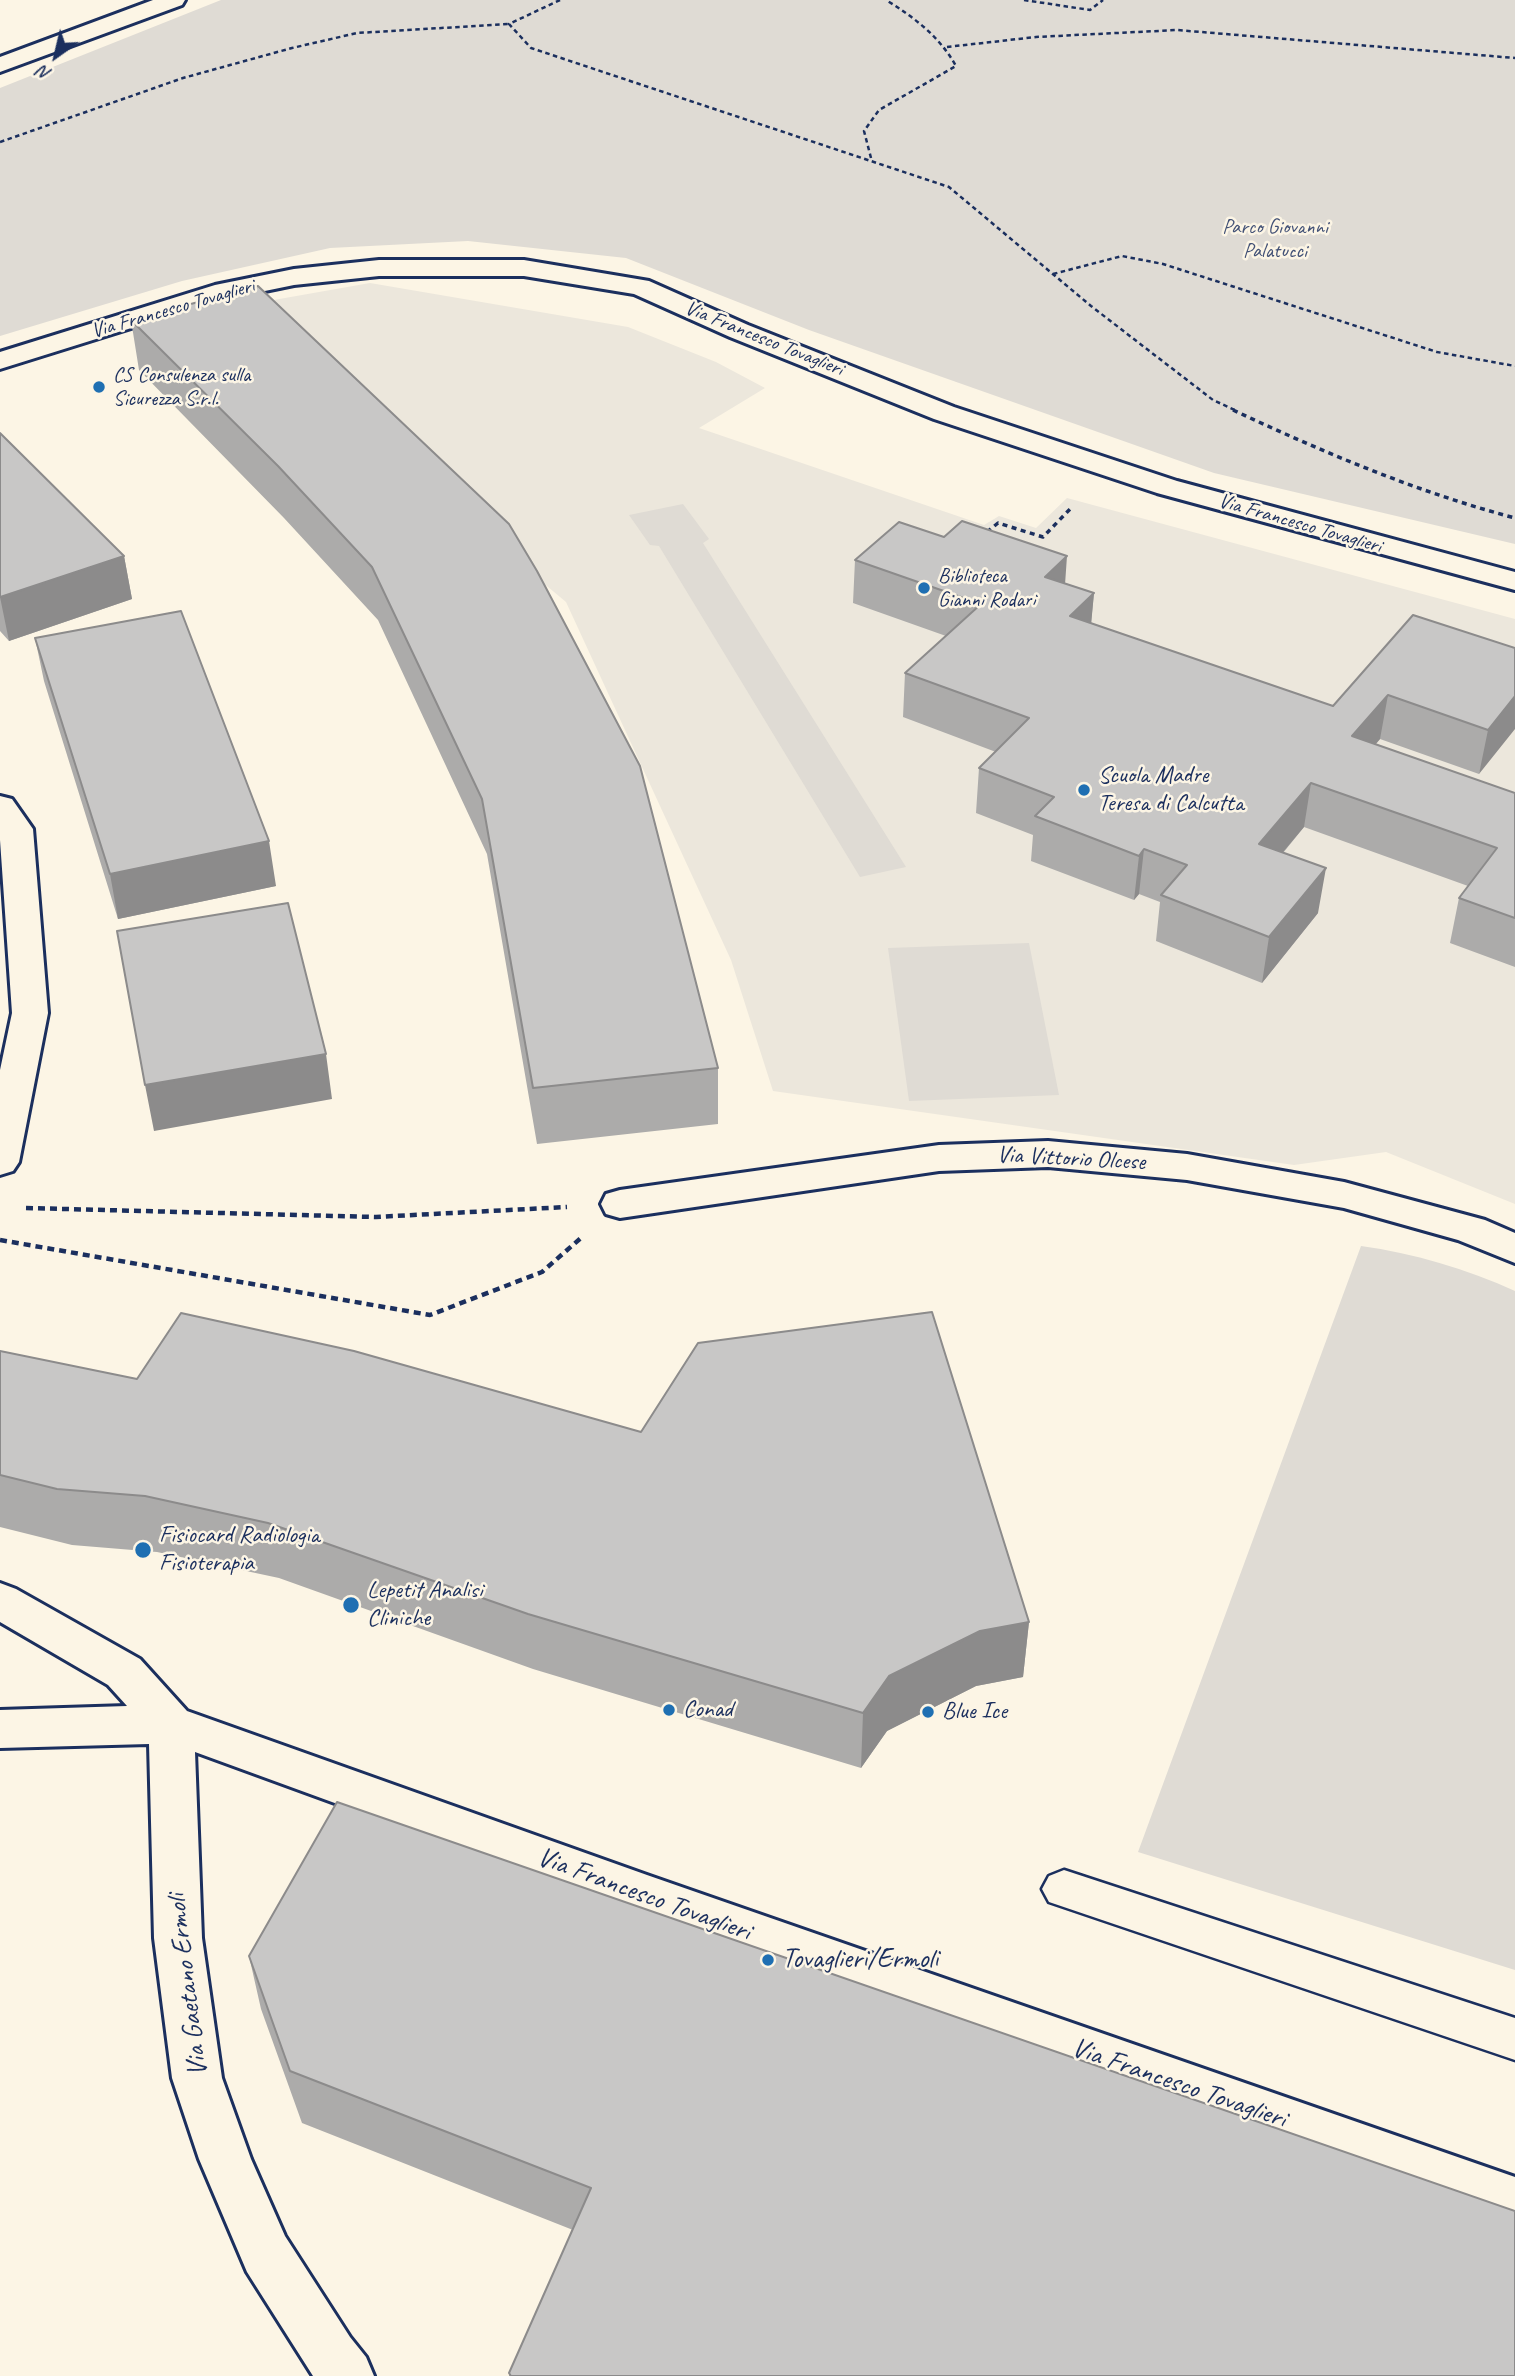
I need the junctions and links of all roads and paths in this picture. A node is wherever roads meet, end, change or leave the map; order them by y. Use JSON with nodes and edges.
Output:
{"nodes":[{"id":1,"x":174,"y":0,"type":"edge"},
{"id":2,"x":560,"y":0,"type":"edge"},
{"id":3,"x":886,"y":0,"type":"edge"},
{"id":4,"x":1024,"y":0,"type":"edge"},
{"id":5,"x":1103,"y":0,"type":"edge"},
{"id":6,"x":509,"y":24,"type":"junction"},
{"id":7,"x":947,"y":47,"type":"junction"},
{"id":8,"x":1515,"y":58,"type":"edge"},
{"id":9,"x":0,"y":65,"type":"edge"},
{"id":10,"x":0,"y":142,"type":"edge"},
{"id":11,"x":871,"y":159,"type":"junction"},
{"id":12,"x":1052,"y":274,"type":"junction"},
{"id":13,"x":0,"y":361,"type":"edge"},
{"id":14,"x":1515,"y":366,"type":"edge"},
{"id":15,"x":1073,"y":506,"type":"dead end"},
{"id":16,"x":1515,"y":518,"type":"edge"},
{"id":17,"x":987,"y":532,"type":"edge"},
{"id":18,"x":1515,"y":581,"type":"edge"},
{"id":19,"x":0,"y":806,"type":"edge"},
{"id":20,"x":0,"y":1162,"type":"edge"},
{"id":21,"x":620,"y":1204,"type":"junction"},
{"id":22,"x":14,"y":1207,"type":"dead end"},
{"id":23,"x":0,"y":1240,"type":"edge"},
{"id":24,"x":1515,"y":1250,"type":"edge"},
{"id":25,"x":0,"y":1601,"type":"edge"},
{"id":26,"x":171,"y":1724,"type":"junction"},
{"id":27,"x":0,"y":1729,"type":"edge"},
{"id":28,"x":1064,"y":1889,"type":"dead end"},
{"id":29,"x":1515,"y":2039,"type":"edge"},
{"id":30,"x":1515,"y":2202,"type":"edge"},
{"id":31,"x":347,"y":2376,"type":"edge"}],
"edges":[{"from":1,"to":9,"type":"street"},
{"from":2,"to":6,"type":"path"},
{"from":3,"to":7,"type":"path"},
{"from":4,"to":5,"type":"path"},
{"from":6,"to":10,"type":"path"},
{"from":6,"to":11,"type":"path"},
{"from":7,"to":8,"type":"path"},
{"from":7,"to":11,"type":"path"},
{"from":11,"to":12,"type":"path"},
{"from":12,"to":14,"type":"path"},
{"from":12,"to":16,"type":"path"},
{"from":13,"to":18,"type":"street","name":"Via Francesco Tovaglieri"},
{"from":15,"to":17,"type":"path"},
{"from":19,"to":20,"type":"street"},
{"from":21,"to":22,"type":"path"},
{"from":21,"to":23,"type":"path"},
{"from":21,"to":24,"type":"street","name":"Via Vittorio Olcese"},
{"from":25,"to":26,"type":"street"},
{"from":26,"to":27,"type":"street"},
{"from":26,"to":30,"type":"street","name":"Via Francesco Tovaglieri"},
{"from":26,"to":31,"type":"street","name":"Via Gaetano Ermoli"},
{"from":28,"to":29,"type":"lane"}]}
